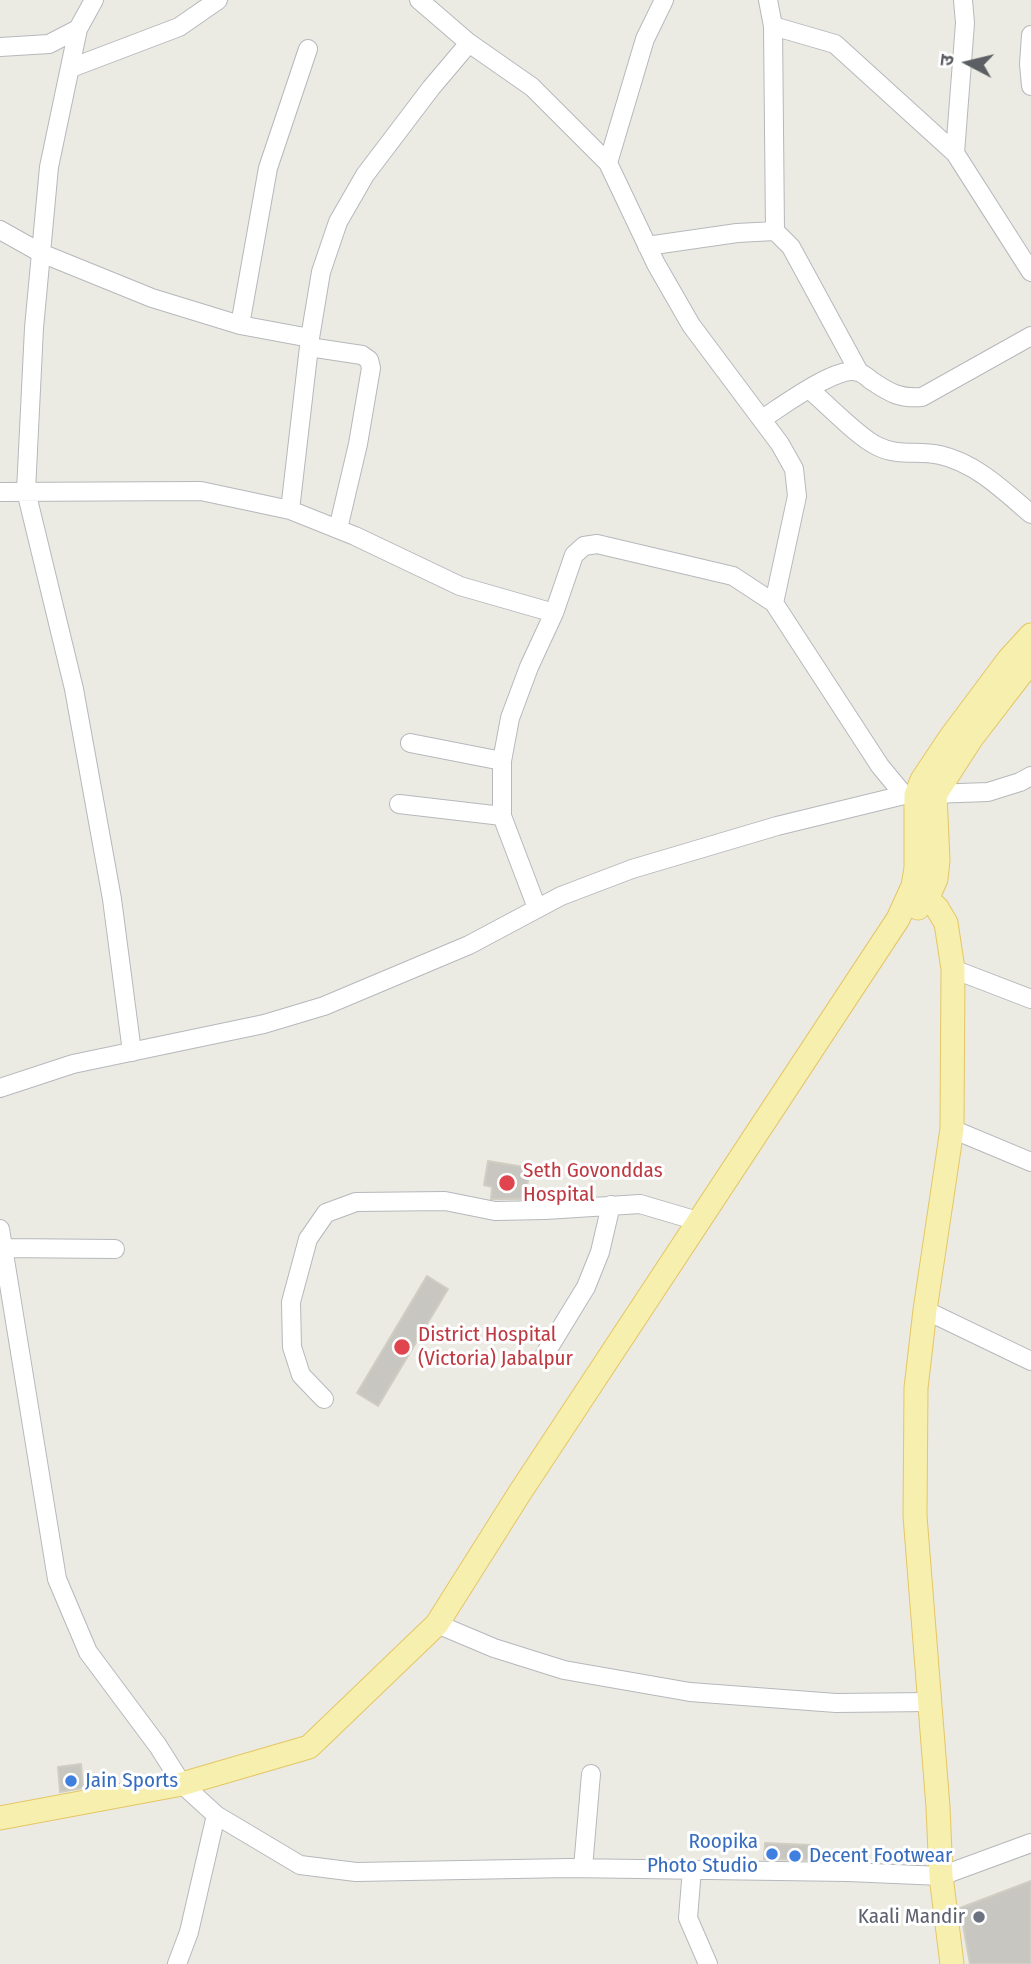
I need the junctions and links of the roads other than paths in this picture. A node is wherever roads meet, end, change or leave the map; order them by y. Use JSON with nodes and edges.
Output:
{"nodes":[{"id":1,"x":94,"y":0,"type":"edge"},
{"id":2,"x":218,"y":0,"type":"edge"},
{"id":3,"x":419,"y":0,"type":"edge"},
{"id":4,"x":664,"y":0,"type":"edge"},
{"id":5,"x":768,"y":0,"type":"edge"},
{"id":6,"x":963,"y":0,"type":"edge"},
{"id":7,"x":773,"y":26,"type":"junction"},
{"id":8,"x":78,"y":30,"type":"junction"},
{"id":9,"x":1031,"y":35,"type":"edge"},
{"id":10,"x":469,"y":43,"type":"junction"},
{"id":11,"x":0,"y":47,"type":"edge"},
{"id":12,"x":308,"y":49,"type":"dead end"},
{"id":13,"x":71,"y":68,"type":"junction"},
{"id":14,"x":1031,"y":86,"type":"edge"},
{"id":15,"x":955,"y":153,"type":"junction"},
{"id":16,"x":608,"y":163,"type":"junction"},
{"id":17,"x":0,"y":230,"type":"edge"},
{"id":18,"x":775,"y":231,"type":"junction"},
{"id":19,"x":648,"y":246,"type":"junction"},
{"id":20,"x":41,"y":253,"type":"junction"},
{"id":21,"x":1031,"y":272,"type":"edge"},
{"id":22,"x":240,"y":325,"type":"junction"},
{"id":23,"x":1031,"y":337,"type":"edge"},
{"id":24,"x":310,"y":342,"type":"junction"},
{"id":25,"x":859,"y":372,"type":"junction"},
{"id":26,"x":810,"y":390,"type":"junction"},
{"id":27,"x":762,"y":419,"type":"junction"},
{"id":28,"x":26,"y":491,"type":"junction"},
{"id":29,"x":0,"y":492,"type":"edge"},
{"id":30,"x":290,"y":510,"type":"junction"},
{"id":31,"x":1031,"y":514,"type":"edge"},
{"id":32,"x":338,"y":529,"type":"junction"},
{"id":33,"x":774,"y":603,"type":"junction"},
{"id":34,"x":554,"y":613,"type":"junction"},
{"id":35,"x":1031,"y":635,"type":"edge"},
{"id":36,"x":1031,"y":661,"type":"edge"},
{"id":37,"x":410,"y":743,"type":"dead end"},
{"id":38,"x":502,"y":761,"type":"junction"},
{"id":39,"x":1031,"y":776,"type":"edge"},
{"id":40,"x":919,"y":795,"type":"junction"},
{"id":41,"x":399,"y":804,"type":"dead end"},
{"id":42,"x":502,"y":816,"type":"junction"},
{"id":43,"x":920,"y":892,"type":"junction"},
{"id":44,"x":537,"y":908,"type":"junction"},
{"id":45,"x":953,"y":969,"type":"junction"},
{"id":46,"x":1031,"y":999,"type":"edge"},
{"id":47,"x":132,"y":1052,"type":"junction"},
{"id":48,"x":0,"y":1088,"type":"edge"},
{"id":49,"x":952,"y":1129,"type":"junction"},
{"id":50,"x":1031,"y":1162,"type":"edge"},
{"id":51,"x":611,"y":1205,"type":"junction"},
{"id":52,"x":701,"y":1222,"type":"junction"},
{"id":53,"x":0,"y":1229,"type":"edge"},
{"id":54,"x":3,"y":1248,"type":"junction"},
{"id":55,"x":115,"y":1249,"type":"dead end"},
{"id":56,"x":925,"y":1310,"type":"junction"},
{"id":57,"x":545,"y":1354,"type":"dead end"},
{"id":58,"x":1031,"y":1361,"type":"edge"},
{"id":59,"x":324,"y":1399,"type":"dead end"},
{"id":60,"x":437,"y":1624,"type":"junction"},
{"id":61,"x":930,"y":1702,"type":"junction"},
{"id":62,"x":591,"y":1774,"type":"dead end"},
{"id":63,"x":182,"y":1784,"type":"junction"},
{"id":64,"x":216,"y":1815,"type":"junction"},
{"id":65,"x":0,"y":1818,"type":"edge"},
{"id":66,"x":1031,"y":1843,"type":"edge"},
{"id":67,"x":583,"y":1868,"type":"junction"},
{"id":68,"x":692,"y":1869,"type":"junction"},
{"id":69,"x":940,"y":1876,"type":"junction"},
{"id":70,"x":177,"y":1964,"type":"edge"},
{"id":71,"x":708,"y":1964,"type":"edge"},
{"id":72,"x":952,"y":1964,"type":"edge"}],
"edges":[{"from":1,"to":8,"type":"street"},
{"from":2,"to":13,"type":"street"},
{"from":3,"to":10,"type":"street"},
{"from":4,"to":16,"type":"street"},
{"from":5,"to":7,"type":"street"},
{"from":6,"to":15,"type":"street"},
{"from":7,"to":15,"type":"street"},
{"from":7,"to":18,"type":"street"},
{"from":8,"to":11,"type":"street"},
{"from":8,"to":13,"type":"street"},
{"from":9,"to":14,"type":"street"},
{"from":10,"to":16,"type":"street"},
{"from":10,"to":24,"type":"street"},
{"from":12,"to":22,"type":"street"},
{"from":13,"to":20,"type":"street"},
{"from":15,"to":21,"type":"street"},
{"from":16,"to":19,"type":"street"},
{"from":17,"to":20,"type":"street"},
{"from":18,"to":19,"type":"street"},
{"from":18,"to":25,"type":"street"},
{"from":19,"to":27,"type":"street"},
{"from":20,"to":22,"type":"street"},
{"from":20,"to":28,"type":"street"},
{"from":22,"to":24,"type":"street"},
{"from":23,"to":25,"type":"street"},
{"from":24,"to":30,"type":"street"},
{"from":24,"to":32,"type":"street"},
{"from":25,"to":26,"type":"street"},
{"from":26,"to":27,"type":"street"},
{"from":26,"to":31,"type":"street"},
{"from":27,"to":33,"type":"street"},
{"from":28,"to":29,"type":"street"},
{"from":28,"to":30,"type":"street"},
{"from":28,"to":47,"type":"street"},
{"from":30,"to":32,"type":"street"},
{"from":32,"to":34,"type":"street"},
{"from":33,"to":34,"type":"street"},
{"from":33,"to":40,"type":"street"},
{"from":34,"to":38,"type":"street"},
{"from":35,"to":40,"type":"main road"},
{"from":36,"to":40,"type":"main road"},
{"from":37,"to":38,"type":"street"},
{"from":38,"to":42,"type":"street"},
{"from":39,"to":40,"type":"street"},
{"from":40,"to":43,"type":"main road"},
{"from":40,"to":44,"type":"street"},
{"from":41,"to":42,"type":"street"},
{"from":42,"to":44,"type":"street"},
{"from":43,"to":45,"type":"main road"},
{"from":43,"to":52,"type":"main road"},
{"from":44,"to":47,"type":"street"},
{"from":45,"to":46,"type":"street"},
{"from":45,"to":49,"type":"main road"},
{"from":47,"to":48,"type":"street"},
{"from":49,"to":50,"type":"street"},
{"from":49,"to":56,"type":"main road"},
{"from":51,"to":52,"type":"street"},
{"from":51,"to":57,"type":"street"},
{"from":51,"to":59,"type":"street"},
{"from":52,"to":60,"type":"main road"},
{"from":53,"to":54,"type":"street"},
{"from":54,"to":55,"type":"street"},
{"from":54,"to":63,"type":"street"},
{"from":56,"to":58,"type":"street"},
{"from":56,"to":61,"type":"main road"},
{"from":60,"to":61,"type":"street"},
{"from":60,"to":63,"type":"main road"},
{"from":61,"to":69,"type":"main road"},
{"from":62,"to":67,"type":"street"},
{"from":63,"to":64,"type":"street"},
{"from":63,"to":65,"type":"main road"},
{"from":64,"to":67,"type":"street"},
{"from":64,"to":70,"type":"street"},
{"from":66,"to":69,"type":"street"},
{"from":67,"to":68,"type":"street"},
{"from":68,"to":69,"type":"street"},
{"from":68,"to":71,"type":"street"},
{"from":69,"to":72,"type":"main road"}]}
